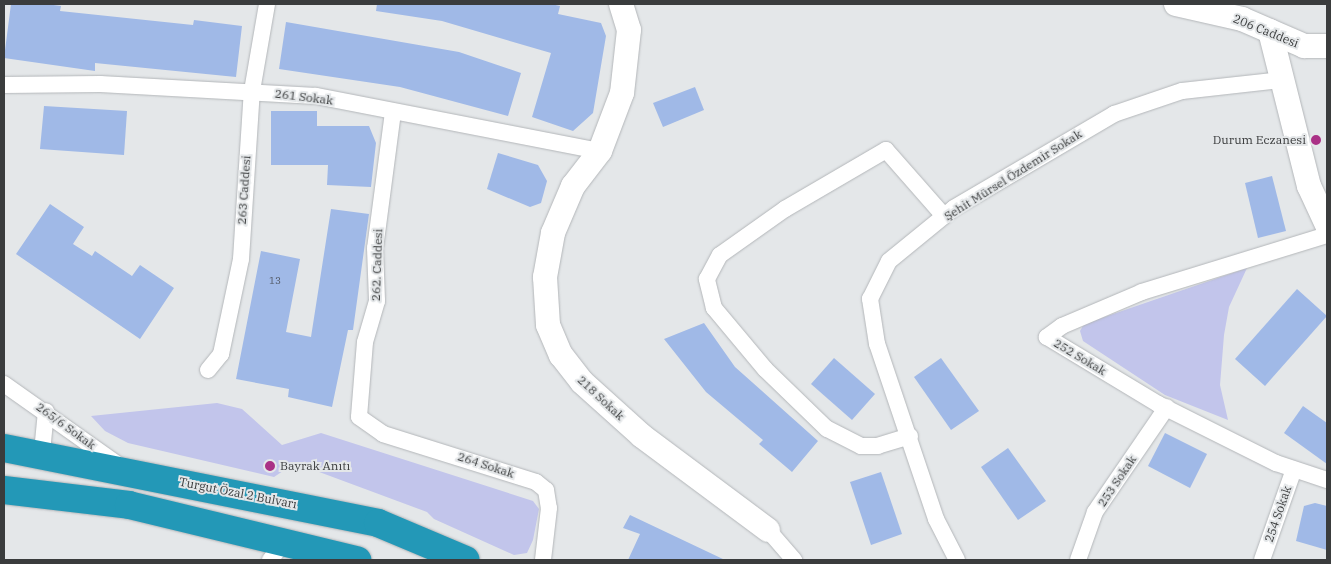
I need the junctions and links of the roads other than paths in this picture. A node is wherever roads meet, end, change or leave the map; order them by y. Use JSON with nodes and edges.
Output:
{"nodes":[{"id":1,"x":267,"y":4,"type":"edge"},
{"id":2,"x":621,"y":4,"type":"edge"},
{"id":3,"x":1176,"y":4,"type":"edge"},
{"id":4,"x":1241,"y":12,"type":"edge"},
{"id":5,"x":1270,"y":31,"type":"junction"},
{"id":6,"x":1327,"y":46,"type":"edge"},
{"id":7,"x":1282,"y":80,"type":"junction"},
{"id":8,"x":4,"y":84,"type":"edge"},
{"id":9,"x":252,"y":91,"type":"junction"},
{"id":10,"x":393,"y":112,"type":"junction"},
{"id":11,"x":600,"y":151,"type":"junction"},
{"id":12,"x":944,"y":216,"type":"junction"},
{"id":13,"x":1327,"y":225,"type":"edge"},
{"id":14,"x":1327,"y":235,"type":"edge"},
{"id":15,"x":208,"y":370,"type":"dead end"},
{"id":16,"x":4,"y":384,"type":"edge"},
{"id":17,"x":1167,"y":407,"type":"junction"},
{"id":18,"x":46,"y":411,"type":"junction"},
{"id":19,"x":359,"y":417,"type":"joint"},
{"id":20,"x":910,"y":436,"type":"junction"},
{"id":21,"x":4,"y":448,"type":"edge"},
{"id":22,"x":42,"y":452,"type":"junction"},
{"id":23,"x":1294,"y":469,"type":"junction"},
{"id":24,"x":127,"y":471,"type":"junction"},
{"id":25,"x":1327,"y":480,"type":"edge"},
{"id":26,"x":4,"y":490,"type":"edge"},
{"id":27,"x":768,"y":530,"type":"joint"},
{"id":28,"x":278,"y":550,"type":"edge"},
{"id":29,"x":357,"y":560,"type":"edge"},
{"id":30,"x":466,"y":560,"type":"edge"},
{"id":31,"x":543,"y":560,"type":"edge"},
{"id":32,"x":794,"y":560,"type":"edge"},
{"id":33,"x":957,"y":560,"type":"edge"},
{"id":34,"x":1078,"y":560,"type":"edge"},
{"id":35,"x":1262,"y":560,"type":"edge"}],
"edges":[{"from":1,"to":9,"type":"street","name":"263 Caddesi"},
{"from":2,"to":11,"type":"street","name":"218 Sokak"},
{"from":3,"to":4,"type":"street","name":"206 Caddesi"},
{"from":4,"to":5,"type":"street","name":"206 Caddesi"},
{"from":5,"to":6,"type":"street","name":"206 Caddesi"},
{"from":5,"to":7,"type":"street"},
{"from":7,"to":12,"type":"street","name":"Şehit Mürsel Özdemir Sokak"},
{"from":7,"to":13,"type":"street"},
{"from":8,"to":9,"type":"street","name":"261 Sokak"},
{"from":9,"to":10,"type":"street","name":"261 Sokak"},
{"from":9,"to":15,"type":"street","name":"263 Caddesi"},
{"from":10,"to":11,"type":"street","name":"261 Sokak"},
{"from":10,"to":19,"type":"street","name":"262. Caddesi"},
{"from":11,"to":27,"type":"street","name":"218 Sokak"},
{"from":12,"to":20,"type":"street","name":"Şehit Mürsel Özdemir Sokak"},
{"from":12,"to":20,"type":"street"},
{"from":14,"to":17,"type":"street","name":"252 Sokak"},
{"from":16,"to":18,"type":"street","name":"265/6 Sokak"},
{"from":17,"to":23,"type":"street","name":"252 Sokak"},
{"from":17,"to":34,"type":"street","name":"253 Sokak"},
{"from":18,"to":22,"type":"street"},
{"from":18,"to":24,"type":"street","name":"265/6 Sokak"},
{"from":19,"to":31,"type":"street","name":"264 Sokak"},
{"from":20,"to":33,"type":"street","name":"Şehit Mürsel Özdemir Sokak"},
{"from":21,"to":22,"type":"highway","name":"Turgut Özal 2 Bulvarı"},
{"from":22,"to":24,"type":"highway","name":"Turgut Özal 2 Bulvarı"},
{"from":23,"to":25,"type":"street","name":"252 Sokak"},
{"from":23,"to":35,"type":"street","name":"254 Sokak"},
{"from":24,"to":30,"type":"highway","name":"Turgut Özal 2 Bulvarı"},
{"from":26,"to":28,"type":"highway"},
{"from":27,"to":32,"type":"street","name":"218 Sokak"},
{"from":28,"to":29,"type":"highway"}]}
